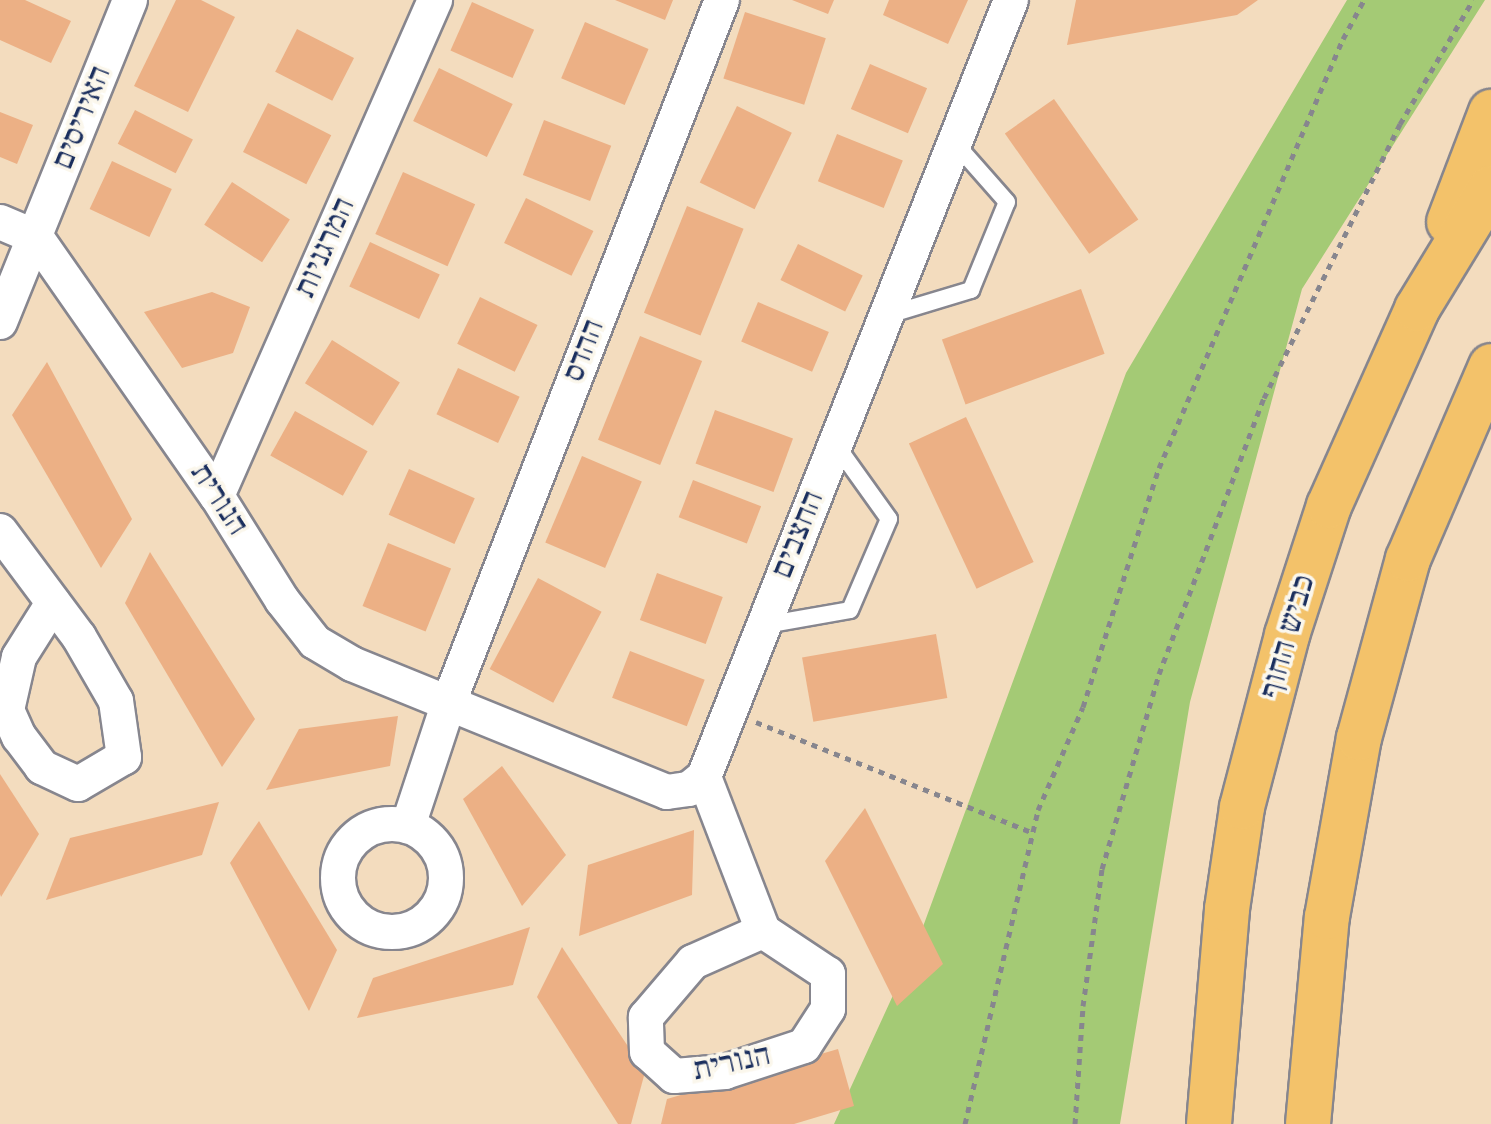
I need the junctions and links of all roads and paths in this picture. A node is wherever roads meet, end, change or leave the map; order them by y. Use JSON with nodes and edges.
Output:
{"nodes":[{"id":1,"x":130,"y":0,"type":"edge"},
{"id":2,"x":435,"y":0,"type":"edge"},
{"id":3,"x":722,"y":0,"type":"edge"},
{"id":4,"x":1011,"y":0,"type":"edge"},
{"id":5,"x":1364,"y":0,"type":"edge"},
{"id":6,"x":1473,"y":0,"type":"edge"},
{"id":7,"x":1491,"y":112,"type":"edge"},
{"id":8,"x":955,"y":143,"type":"junction"},
{"id":9,"x":1491,"y":188,"type":"edge"},
{"id":10,"x":0,"y":222,"type":"edge"},
{"id":11,"x":36,"y":237,"type":"junction"},
{"id":12,"x":1417,"y":309,"type":"junction"},
{"id":13,"x":886,"y":316,"type":"junction"},
{"id":14,"x":0,"y":322,"type":"edge"},
{"id":15,"x":1491,"y":366,"type":"edge"},
{"id":16,"x":835,"y":444,"type":"junction"},
{"id":17,"x":217,"y":496,"type":"junction"},
{"id":18,"x":0,"y":531,"type":"edge"},
{"id":19,"x":53,"y":603,"type":"junction"},
{"id":20,"x":764,"y":625,"type":"junction"},
{"id":21,"x":449,"y":702,"type":"junction"},
{"id":22,"x":729,"y":712,"type":"junction"},
{"id":23,"x":696,"y":783,"type":"junction"},
{"id":24,"x":408,"y":826,"type":"dead end"},
{"id":25,"x":1033,"y":834,"type":"junction"},
{"id":26,"x":763,"y":931,"type":"junction"},
{"id":27,"x":1310,"y":1108,"type":"edge"},
{"id":28,"x":1210,"y":1111,"type":"edge"},
{"id":29,"x":965,"y":1124,"type":"edge"},
{"id":30,"x":1075,"y":1124,"type":"edge"}],
"edges":[{"from":1,"to":11,"type":"street","name":"האיריסים"},
{"from":2,"to":17,"type":"street","name":"המרגניות"},
{"from":3,"to":21,"type":"street","name":"ההדס"},
{"from":4,"to":8,"type":"street","name":"החצבים"},
{"from":5,"to":25,"type":"path"},
{"from":6,"to":30,"type":"path"},
{"from":7,"to":12,"type":"highway"},
{"from":8,"to":13,"type":"street","name":"החצבים"},
{"from":8,"to":13,"type":"lane"},
{"from":9,"to":12,"type":"highway","name":"כביש החוף"},
{"from":10,"to":11,"type":"street"},
{"from":11,"to":14,"type":"street"},
{"from":11,"to":17,"type":"street","name":"הנורית"},
{"from":12,"to":28,"type":"highway","name":"כביש החוף"},
{"from":13,"to":16,"type":"street","name":"החצבים"},
{"from":15,"to":27,"type":"highway"},
{"from":16,"to":20,"type":"street","name":"החצבים"},
{"from":16,"to":20,"type":"lane","name":"החצבים"},
{"from":17,"to":21,"type":"street","name":"הנורית"},
{"from":18,"to":19,"type":"street"},
{"from":19,"to":19,"type":"street"},
{"from":20,"to":22,"type":"street","name":"החצבים"},
{"from":21,"to":23,"type":"street","name":"הנורית"},
{"from":21,"to":24,"type":"street"},
{"from":22,"to":23,"type":"street","name":"החצבים"},
{"from":22,"to":25,"type":"path"},
{"from":23,"to":26,"type":"street"},
{"from":25,"to":29,"type":"path"},
{"from":26,"to":26,"type":"street","name":"הנורית"}]}
